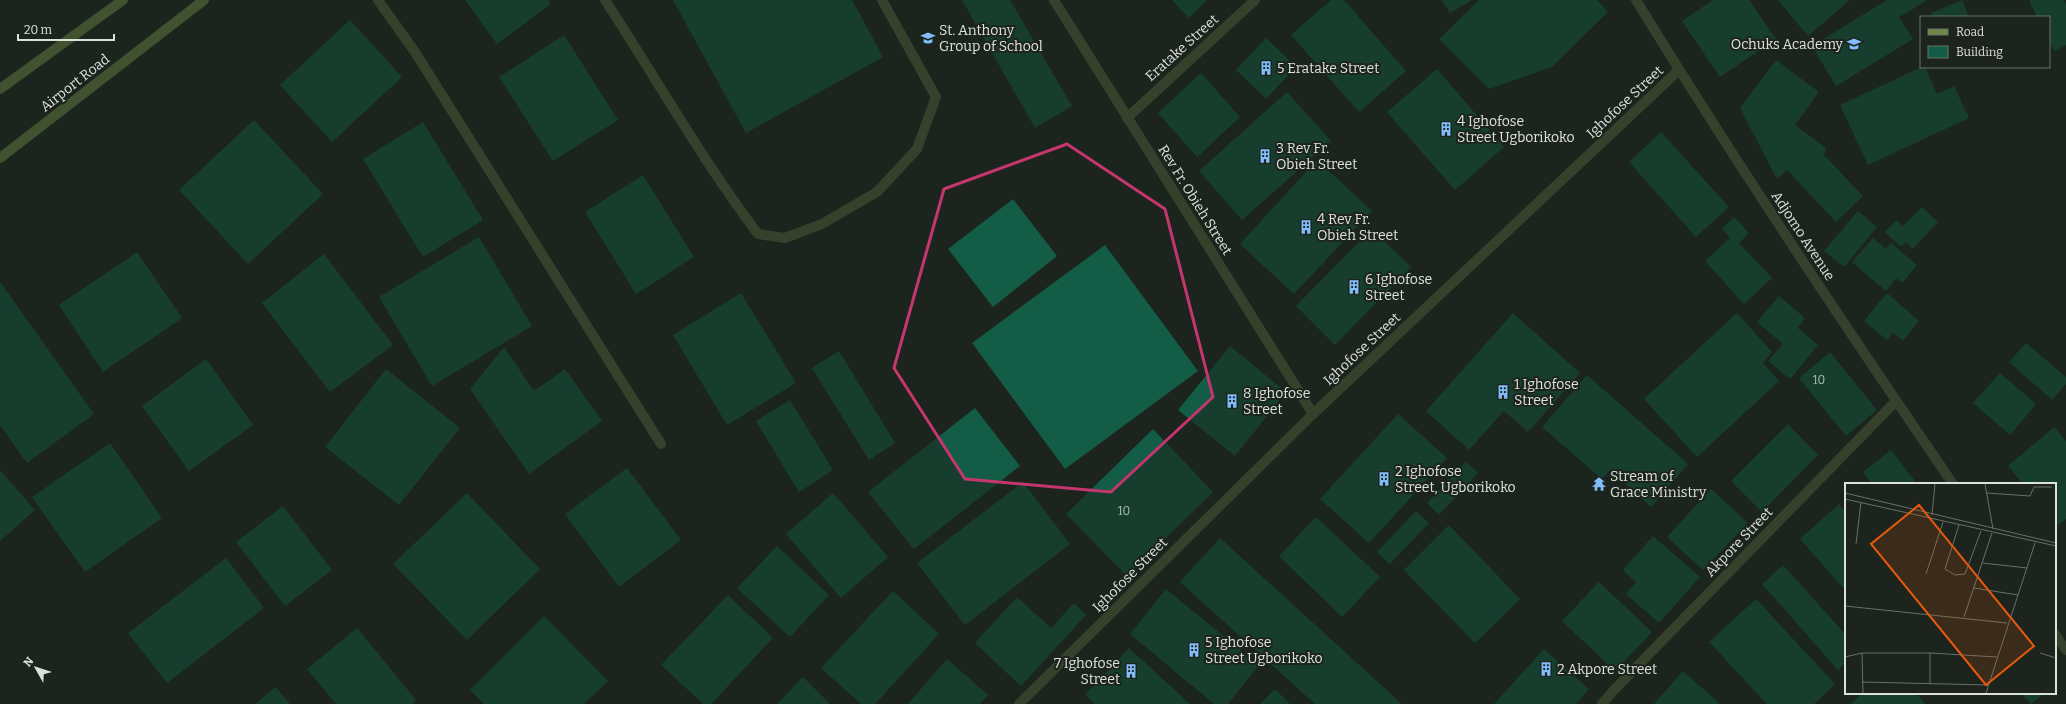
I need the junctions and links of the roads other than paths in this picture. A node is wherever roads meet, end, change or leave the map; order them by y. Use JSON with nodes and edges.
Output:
{"nodes":[{"id":1,"x":123,"y":0,"type":"edge"},
{"id":2,"x":204,"y":0,"type":"edge"},
{"id":3,"x":378,"y":0,"type":"edge"},
{"id":4,"x":605,"y":0,"type":"edge"},
{"id":5,"x":882,"y":0,"type":"edge"},
{"id":6,"x":1054,"y":0,"type":"edge"},
{"id":7,"x":1255,"y":0,"type":"edge"},
{"id":8,"x":1636,"y":0,"type":"edge"},
{"id":9,"x":1679,"y":70,"type":"junction"},
{"id":10,"x":0,"y":89,"type":"edge"},
{"id":11,"x":1127,"y":118,"type":"junction"},
{"id":12,"x":0,"y":158,"type":"edge"},
{"id":13,"x":1896,"y":401,"type":"junction"},
{"id":14,"x":1313,"y":414,"type":"junction"},
{"id":15,"x":661,"y":444,"type":"dead end"},
{"id":16,"x":1952,"y":483,"type":"edge"},
{"id":17,"x":2056,"y":635,"type":"edge"},
{"id":18,"x":2066,"y":650,"type":"edge"},
{"id":19,"x":1019,"y":704,"type":"edge"},
{"id":20,"x":1602,"y":704,"type":"edge"}],
"edges":[{"from":1,"to":10,"type":"main road"},
{"from":2,"to":12,"type":"main road","name":"Airport Road"},
{"from":3,"to":15,"type":"street"},
{"from":4,"to":5,"type":"street"},
{"from":6,"to":11,"type":"street","name":"Rev Fr. Obieh Street"},
{"from":7,"to":11,"type":"street","name":"Eratake Street"},
{"from":8,"to":9,"type":"street","name":"Adjomo Avenue"},
{"from":9,"to":13,"type":"street","name":"Adjomo Avenue"},
{"from":9,"to":14,"type":"street","name":"Ighofose Street"},
{"from":11,"to":14,"type":"street","name":"Rev Fr. Obieh Street"},
{"from":13,"to":16,"type":"street","name":"Adjomo Avenue"},
{"from":13,"to":20,"type":"street","name":"Akpore Street"},
{"from":14,"to":19,"type":"street","name":"Ighofose Street"},
{"from":17,"to":18,"type":"street"}]}
